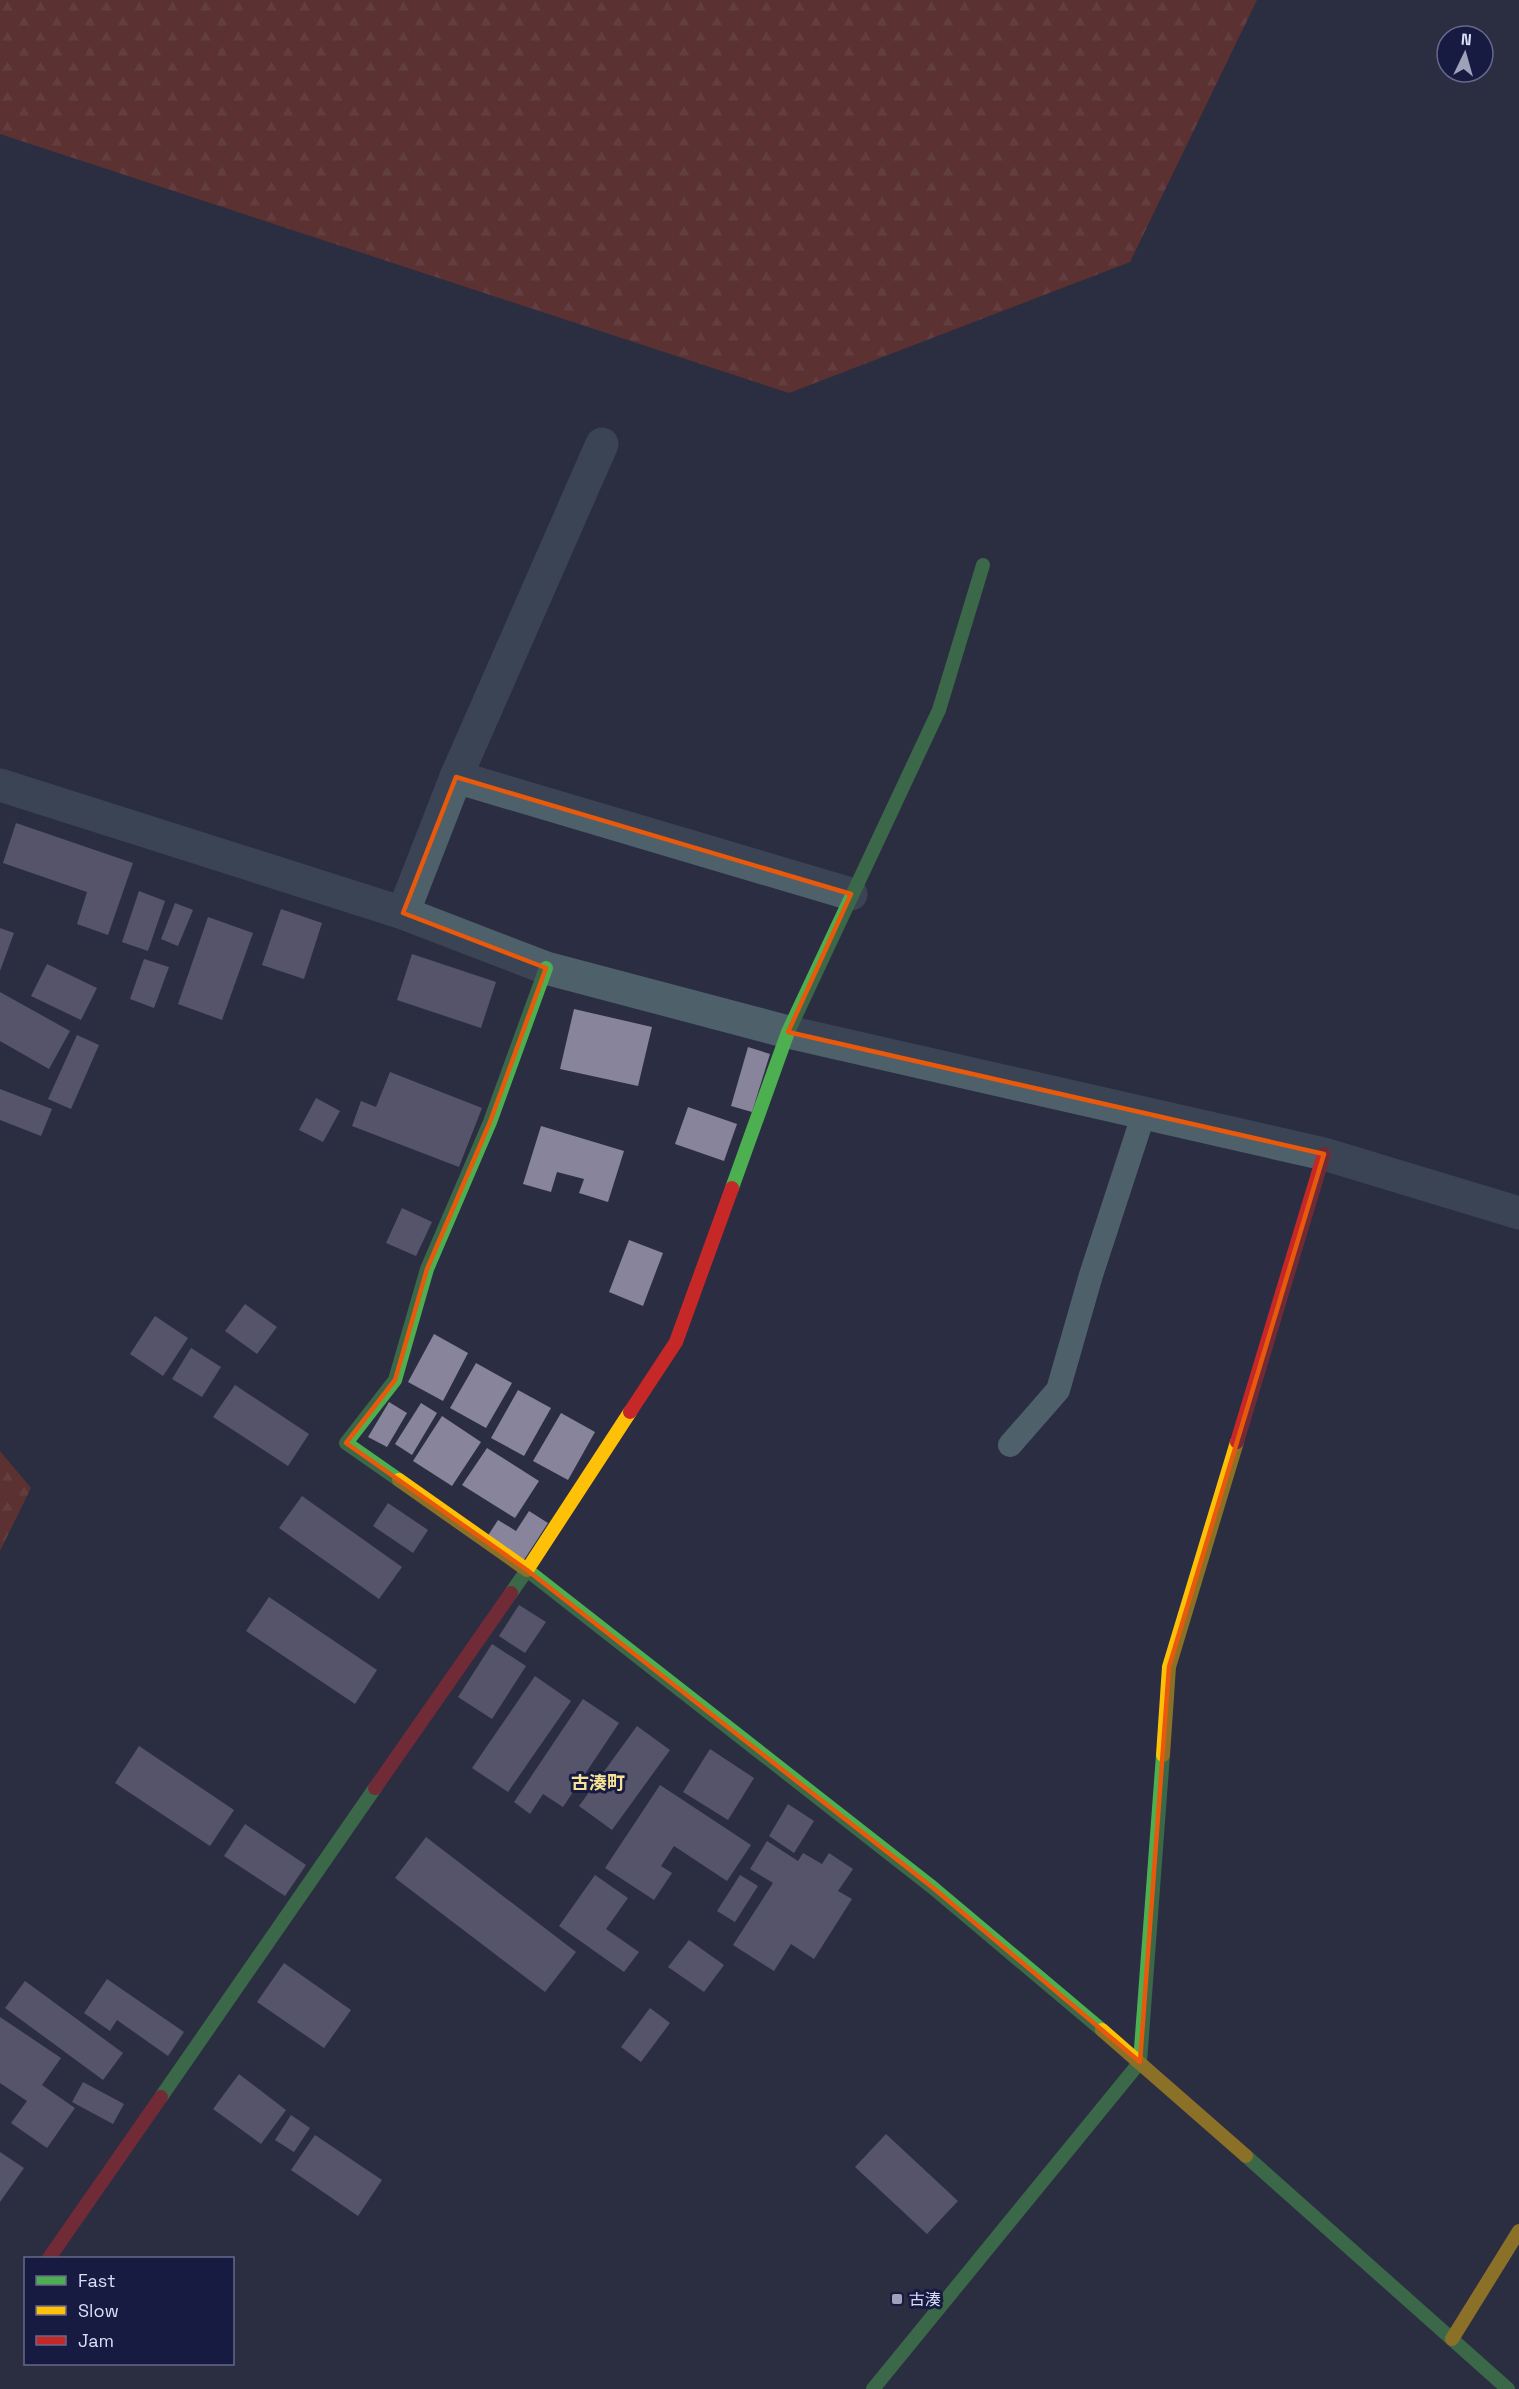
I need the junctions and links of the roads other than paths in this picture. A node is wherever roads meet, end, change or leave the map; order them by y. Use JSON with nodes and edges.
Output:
{"nodes":[{"id":1,"x":602,"y":444,"type":"dead end"},
{"id":2,"x":984,"y":565,"type":"dead end"},
{"id":3,"x":456,"y":777,"type":"junction"},
{"id":4,"x":0,"y":785,"type":"edge"},
{"id":5,"x":851,"y":894,"type":"junction"},
{"id":6,"x":403,"y":913,"type":"junction"},
{"id":7,"x":546,"y":968,"type":"junction"},
{"id":8,"x":788,"y":1032,"type":"junction"},
{"id":9,"x":1144,"y":1113,"type":"junction"},
{"id":10,"x":1324,"y":1154,"type":"junction"},
{"id":11,"x":1519,"y":1213,"type":"edge"},
{"id":12,"x":1010,"y":1444,"type":"dead end"},
{"id":13,"x":527,"y":1570,"type":"junction"},
{"id":14,"x":1140,"y":2062,"type":"junction"},
{"id":15,"x":1519,"y":2231,"type":"edge"},
{"id":16,"x":50,"y":2257,"type":"edge"},
{"id":17,"x":1452,"y":2339,"type":"junction"},
{"id":18,"x":873,"y":2389,"type":"edge"},
{"id":19,"x":1508,"y":2389,"type":"edge"}],
"edges":[{"from":1,"to":3,"type":"street"},
{"from":2,"to":5,"type":"street"},
{"from":3,"to":5,"type":"street"},
{"from":3,"to":6,"type":"street"},
{"from":4,"to":6,"type":"street"},
{"from":5,"to":8,"type":"street"},
{"from":6,"to":7,"type":"street"},
{"from":7,"to":8,"type":"street"},
{"from":7,"to":13,"type":"street"},
{"from":8,"to":9,"type":"street"},
{"from":8,"to":13,"type":"street"},
{"from":9,"to":10,"type":"street"},
{"from":9,"to":12,"type":"lane"},
{"from":10,"to":11,"type":"street"},
{"from":10,"to":14,"type":"street"},
{"from":13,"to":14,"type":"street"},
{"from":13,"to":16,"type":"street"},
{"from":14,"to":17,"type":"street"},
{"from":14,"to":18,"type":"street"},
{"from":15,"to":17,"type":"street"},
{"from":17,"to":19,"type":"street"}]}
